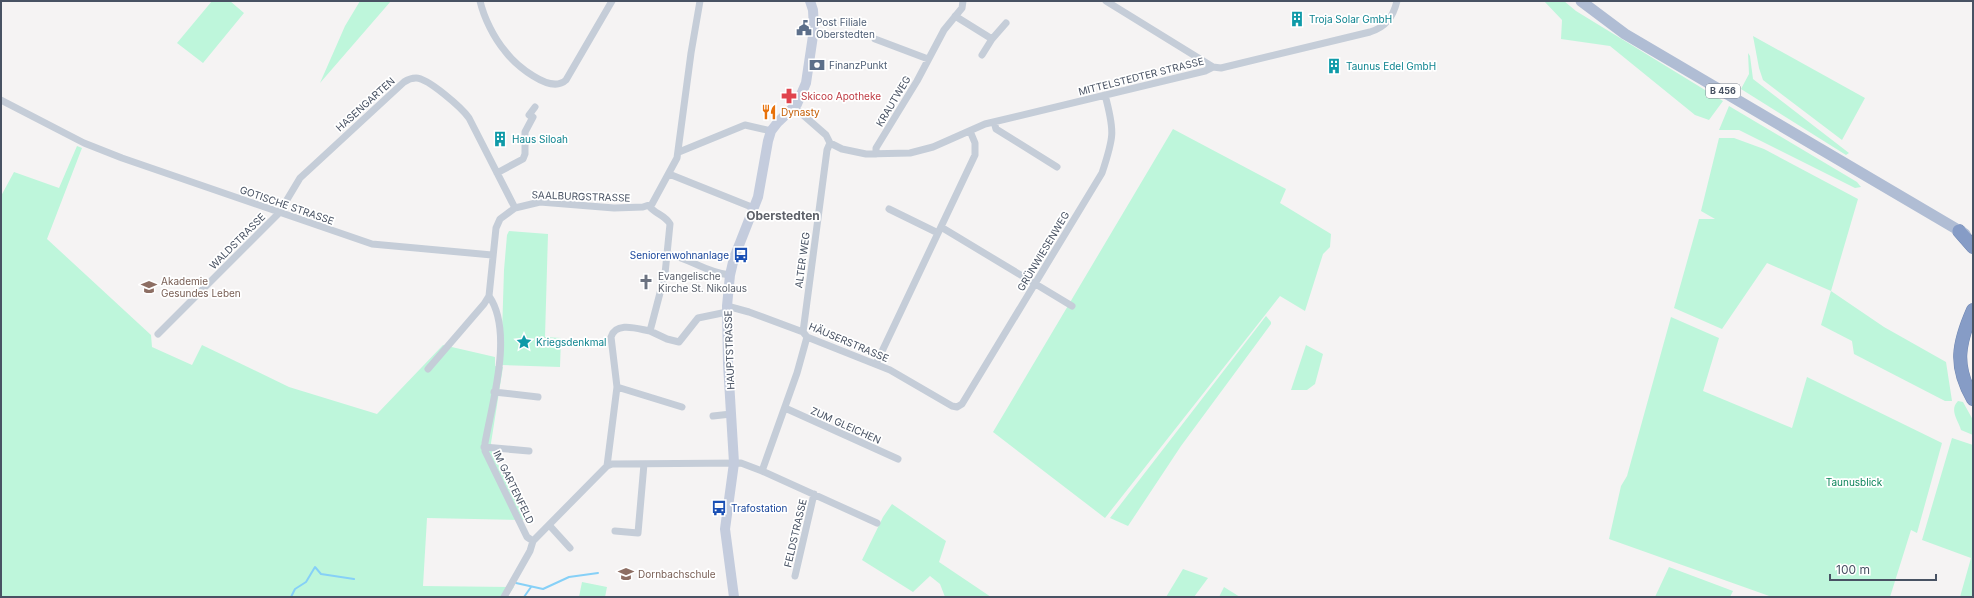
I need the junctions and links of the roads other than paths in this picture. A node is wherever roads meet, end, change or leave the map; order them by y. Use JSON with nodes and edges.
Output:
{"nodes":[{"id":1,"x":480,"y":1,"type":"edge"},
{"id":2,"x":612,"y":1,"type":"edge"},
{"id":3,"x":700,"y":1,"type":"edge"},
{"id":4,"x":810,"y":1,"type":"edge"},
{"id":5,"x":963,"y":1,"type":"edge"},
{"id":6,"x":1106,"y":1,"type":"edge"},
{"id":7,"x":1397,"y":1,"type":"edge"},
{"id":8,"x":1580,"y":1,"type":"edge"},
{"id":9,"x":955,"y":16,"type":"junction"},
{"id":10,"x":1006,"y":23,"type":"dead end"},
{"id":11,"x":875,"y":39,"type":"dead end"},
{"id":12,"x":992,"y":39,"type":"junction"},
{"id":13,"x":982,"y":55,"type":"dead end"},
{"id":14,"x":928,"y":59,"type":"junction"},
{"id":15,"x":1213,"y":67,"type":"junction"},
{"id":16,"x":1106,"y":95,"type":"junction"},
{"id":17,"x":1,"y":100,"type":"edge"},
{"id":18,"x":535,"y":107,"type":"dead end"},
{"id":19,"x":794,"y":108,"type":"junction"},
{"id":20,"x":994,"y":122,"type":"junction"},
{"id":21,"x":771,"y":131,"type":"junction"},
{"id":22,"x":970,"y":131,"type":"junction"},
{"id":23,"x":830,"y":143,"type":"junction"},
{"id":24,"x":679,"y":152,"type":"junction"},
{"id":25,"x":876,"y":154,"type":"junction"},
{"id":26,"x":1057,"y":167,"type":"dead end"},
{"id":27,"x":497,"y":173,"type":"junction"},
{"id":28,"x":669,"y":174,"type":"junction"},
{"id":29,"x":649,"y":206,"type":"junction"},
{"id":30,"x":515,"y":208,"type":"junction"},
{"id":31,"x":754,"y":208,"type":"junction"},
{"id":32,"x":889,"y":209,"type":"dead end"},
{"id":33,"x":279,"y":213,"type":"junction"},
{"id":34,"x":939,"y":230,"type":"junction"},
{"id":35,"x":1959,"y":231,"type":"junction"},
{"id":36,"x":1973,"y":238,"type":"edge"},
{"id":37,"x":1973,"y":247,"type":"edge"},
{"id":38,"x":668,"y":254,"type":"junction"},
{"id":39,"x":492,"y":255,"type":"junction"},
{"id":40,"x":730,"y":274,"type":"junction"},
{"id":41,"x":1035,"y":284,"type":"junction"},
{"id":42,"x":489,"y":296,"type":"junction"},
{"id":43,"x":1072,"y":306,"type":"dead end"},
{"id":44,"x":727,"y":309,"type":"junction"},
{"id":45,"x":1973,"y":310,"type":"edge"},
{"id":46,"x":1973,"y":330,"type":"edge"},
{"id":47,"x":650,"y":331,"type":"junction"},
{"id":48,"x":158,"y":334,"type":"dead end"},
{"id":49,"x":805,"y":335,"type":"junction"},
{"id":50,"x":876,"y":364,"type":"junction"},
{"id":51,"x":428,"y":369,"type":"dead end"},
{"id":52,"x":617,"y":387,"type":"junction"},
{"id":53,"x":1973,"y":387,"type":"edge"},
{"id":54,"x":494,"y":392,"type":"junction"},
{"id":55,"x":538,"y":397,"type":"dead end"},
{"id":56,"x":1973,"y":399,"type":"edge"},
{"id":57,"x":682,"y":407,"type":"dead end"},
{"id":58,"x":957,"y":407,"type":"joint"},
{"id":59,"x":785,"y":408,"type":"junction"},
{"id":60,"x":731,"y":414,"type":"junction"},
{"id":61,"x":713,"y":416,"type":"dead end"},
{"id":62,"x":484,"y":447,"type":"junction"},
{"id":63,"x":529,"y":451,"type":"dead end"},
{"id":64,"x":898,"y":459,"type":"dead end"},
{"id":65,"x":734,"y":463,"type":"junction"},
{"id":66,"x":644,"y":464,"type":"junction"},
{"id":67,"x":607,"y":466,"type":"junction"},
{"id":68,"x":762,"y":471,"type":"junction"},
{"id":69,"x":814,"y":494,"type":"junction"},
{"id":70,"x":877,"y":523,"type":"dead end"},
{"id":71,"x":550,"y":526,"type":"junction"},
{"id":72,"x":615,"y":531,"type":"dead end"},
{"id":73,"x":533,"y":542,"type":"junction"},
{"id":74,"x":570,"y":548,"type":"dead end"},
{"id":75,"x":795,"y":576,"type":"dead end"},
{"id":76,"x":504,"y":597,"type":"edge"},
{"id":77,"x":734,"y":597,"type":"edge"}],
"edges":[{"from":1,"to":2,"type":"street"},
{"from":3,"to":24,"type":"street"},
{"from":4,"to":19,"type":"street","name":"HAUPTSTRASSE"},
{"from":5,"to":9,"type":"street","name":"KRAUTWEG"},
{"from":6,"to":15,"type":"street"},
{"from":7,"to":15,"type":"street","name":"MITTELSTEDTER STRASSE"},
{"from":8,"to":35,"type":"main road","number":"B 456"},
{"from":9,"to":12,"type":"street"},
{"from":9,"to":14,"type":"street","name":"KRAUTWEG"},
{"from":10,"to":12,"type":"street"},
{"from":11,"to":14,"type":"street"},
{"from":12,"to":13,"type":"street"},
{"from":14,"to":25,"type":"street","name":"KRAUTWEG"},
{"from":15,"to":16,"type":"street","name":"MITTELSTEDTER STRASSE"},
{"from":16,"to":20,"type":"street","name":"MITTELSTEDTER STRASSE"},
{"from":16,"to":41,"type":"street","name":"GRÜNWIESENWEG"},
{"from":17,"to":33,"type":"street","name":"GOTISCHE STRASSE"},
{"from":18,"to":27,"type":"street"},
{"from":19,"to":21,"type":"street","name":"HAUPTSTRASSE"},
{"from":19,"to":23,"type":"street","name":"MITTELSTEDTER STRASSE"},
{"from":20,"to":22,"type":"street","name":"MITTELSTEDTER STRASSE"},
{"from":20,"to":26,"type":"street"},
{"from":21,"to":24,"type":"street"},
{"from":21,"to":31,"type":"street","name":"HAUPTSTRASSE"},
{"from":22,"to":25,"type":"street","name":"MITTELSTEDTER STRASSE"},
{"from":22,"to":34,"type":"street"},
{"from":23,"to":25,"type":"street","name":"MITTELSTEDTER STRASSE"},
{"from":23,"to":49,"type":"street","name":"ALTER WEG"},
{"from":24,"to":28,"type":"street"},
{"from":27,"to":30,"type":"street","name":"HASENGARTEN"},
{"from":27,"to":33,"type":"street","name":"HASENGARTEN"},
{"from":28,"to":29,"type":"street"},
{"from":28,"to":31,"type":"street"},
{"from":29,"to":30,"type":"street","name":"SAALBURGSTRASSE"},
{"from":29,"to":38,"type":"street"},
{"from":30,"to":39,"type":"street","name":"SAALBURGSTRASSE"},
{"from":31,"to":40,"type":"street","name":"HAUPTSTRASSE"},
{"from":32,"to":34,"type":"street"},
{"from":33,"to":39,"type":"street","name":"GOTISCHE STRASSE"},
{"from":33,"to":48,"type":"street","name":"WALDSTRASSE"},
{"from":34,"to":41,"type":"street"},
{"from":34,"to":50,"type":"street"},
{"from":35,"to":36,"type":"main road","number":"B 456"},
{"from":35,"to":37,"type":"highway"},
{"from":38,"to":40,"type":"street"},
{"from":38,"to":47,"type":"street"},
{"from":39,"to":42,"type":"street","name":"SAALBURGSTRASSE"},
{"from":40,"to":44,"type":"street","name":"HAUPTSTRASSE"},
{"from":41,"to":43,"type":"street"},
{"from":41,"to":58,"type":"street","name":"GRÜNWIESENWEG"},
{"from":42,"to":51,"type":"street"},
{"from":42,"to":54,"type":"street","name":"IM GARTENFELD"},
{"from":44,"to":47,"type":"street"},
{"from":44,"to":49,"type":"street","name":"HÄUSERSTRASSE"},
{"from":44,"to":60,"type":"street","name":"HAUPTSTRASSE"},
{"from":45,"to":56,"type":"highway"},
{"from":46,"to":53,"type":"highway"},
{"from":47,"to":52,"type":"street"},
{"from":49,"to":50,"type":"street","name":"HÄUSERSTRASSE"},
{"from":49,"to":59,"type":"street","name":"ALTER WEG"},
{"from":50,"to":58,"type":"street","name":"HÄUSERSTRASSE"},
{"from":52,"to":57,"type":"street"},
{"from":52,"to":67,"type":"street"},
{"from":54,"to":55,"type":"street"},
{"from":54,"to":62,"type":"street","name":"IM GARTENFELD"},
{"from":59,"to":64,"type":"street","name":"ZUM GLEICHEN"},
{"from":59,"to":68,"type":"street","name":"ALTER WEG"},
{"from":60,"to":61,"type":"street"},
{"from":60,"to":65,"type":"street","name":"HAUPTSTRASSE"},
{"from":62,"to":63,"type":"street","name":"IM GARTENFELD"},
{"from":62,"to":73,"type":"street","name":"IM GARTENFELD"},
{"from":65,"to":66,"type":"street","name":"FELDSTRASSE"},
{"from":65,"to":68,"type":"street","name":"FELDSTRASSE"},
{"from":65,"to":77,"type":"street","name":"HAUPTSTRASSE"},
{"from":66,"to":67,"type":"street","name":"FELDSTRASSE"},
{"from":66,"to":72,"type":"street"},
{"from":67,"to":71,"type":"street"},
{"from":68,"to":69,"type":"street","name":"FELDSTRASSE"},
{"from":69,"to":70,"type":"street","name":"FELDSTRASSE"},
{"from":69,"to":75,"type":"street","name":"FELDSTRASSE"},
{"from":71,"to":73,"type":"street"},
{"from":71,"to":74,"type":"street"},
{"from":73,"to":76,"type":"street"}]}
